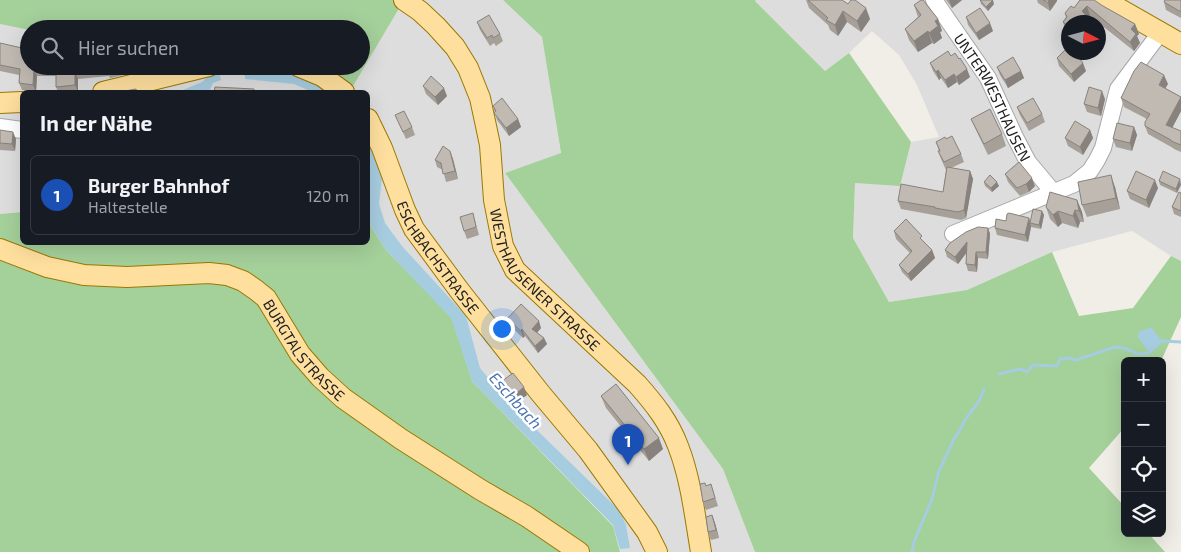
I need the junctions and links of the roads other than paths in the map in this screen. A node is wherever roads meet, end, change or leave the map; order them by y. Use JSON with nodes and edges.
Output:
{"nodes":[{"id":1,"x":404,"y":0,"type":"edge"},
{"id":2,"x":934,"y":0,"type":"edge"},
{"id":3,"x":1104,"y":0,"type":"edge"},
{"id":4,"x":1160,"y":33,"type":"junction"},
{"id":5,"x":1181,"y":44,"type":"edge"},
{"id":6,"x":172,"y":75,"type":"edge"},
{"id":7,"x":320,"y":75,"type":"edge"},
{"id":8,"x":110,"y":90,"type":"edge"},
{"id":9,"x":341,"y":90,"type":"edge"},
{"id":10,"x":20,"y":102,"type":"edge"},
{"id":11,"x":0,"y":103,"type":"edge"},
{"id":12,"x":370,"y":123,"type":"edge"},
{"id":13,"x":0,"y":127,"type":"edge"},
{"id":14,"x":20,"y":130,"type":"edge"},
{"id":15,"x":1054,"y":193,"type":"junction"},
{"id":16,"x":953,"y":234,"type":"dead end"},
{"id":17,"x":0,"y":249,"type":"edge"},
{"id":18,"x":579,"y":552,"type":"edge"},
{"id":19,"x":657,"y":552,"type":"edge"},
{"id":20,"x":701,"y":552,"type":"edge"}],
"edges":[{"from":1,"to":20,"type":"main road","name":"WESTHAUSENER STRASSE"},
{"from":2,"to":15,"type":"street","name":"UNTERWESTHAUSEN"},
{"from":3,"to":4,"type":"main road"},
{"from":4,"to":5,"type":"main road"},
{"from":4,"to":15,"type":"street"},
{"from":6,"to":8,"type":"main road"},
{"from":7,"to":9,"type":"main road"},
{"from":10,"to":11,"type":"main road"},
{"from":12,"to":19,"type":"main road","name":"ESCHBACHSTRASSE"},
{"from":13,"to":14,"type":"street"},
{"from":15,"to":16,"type":"street"},
{"from":17,"to":18,"type":"main road","name":"BURGTALSTRASSE"}]}
